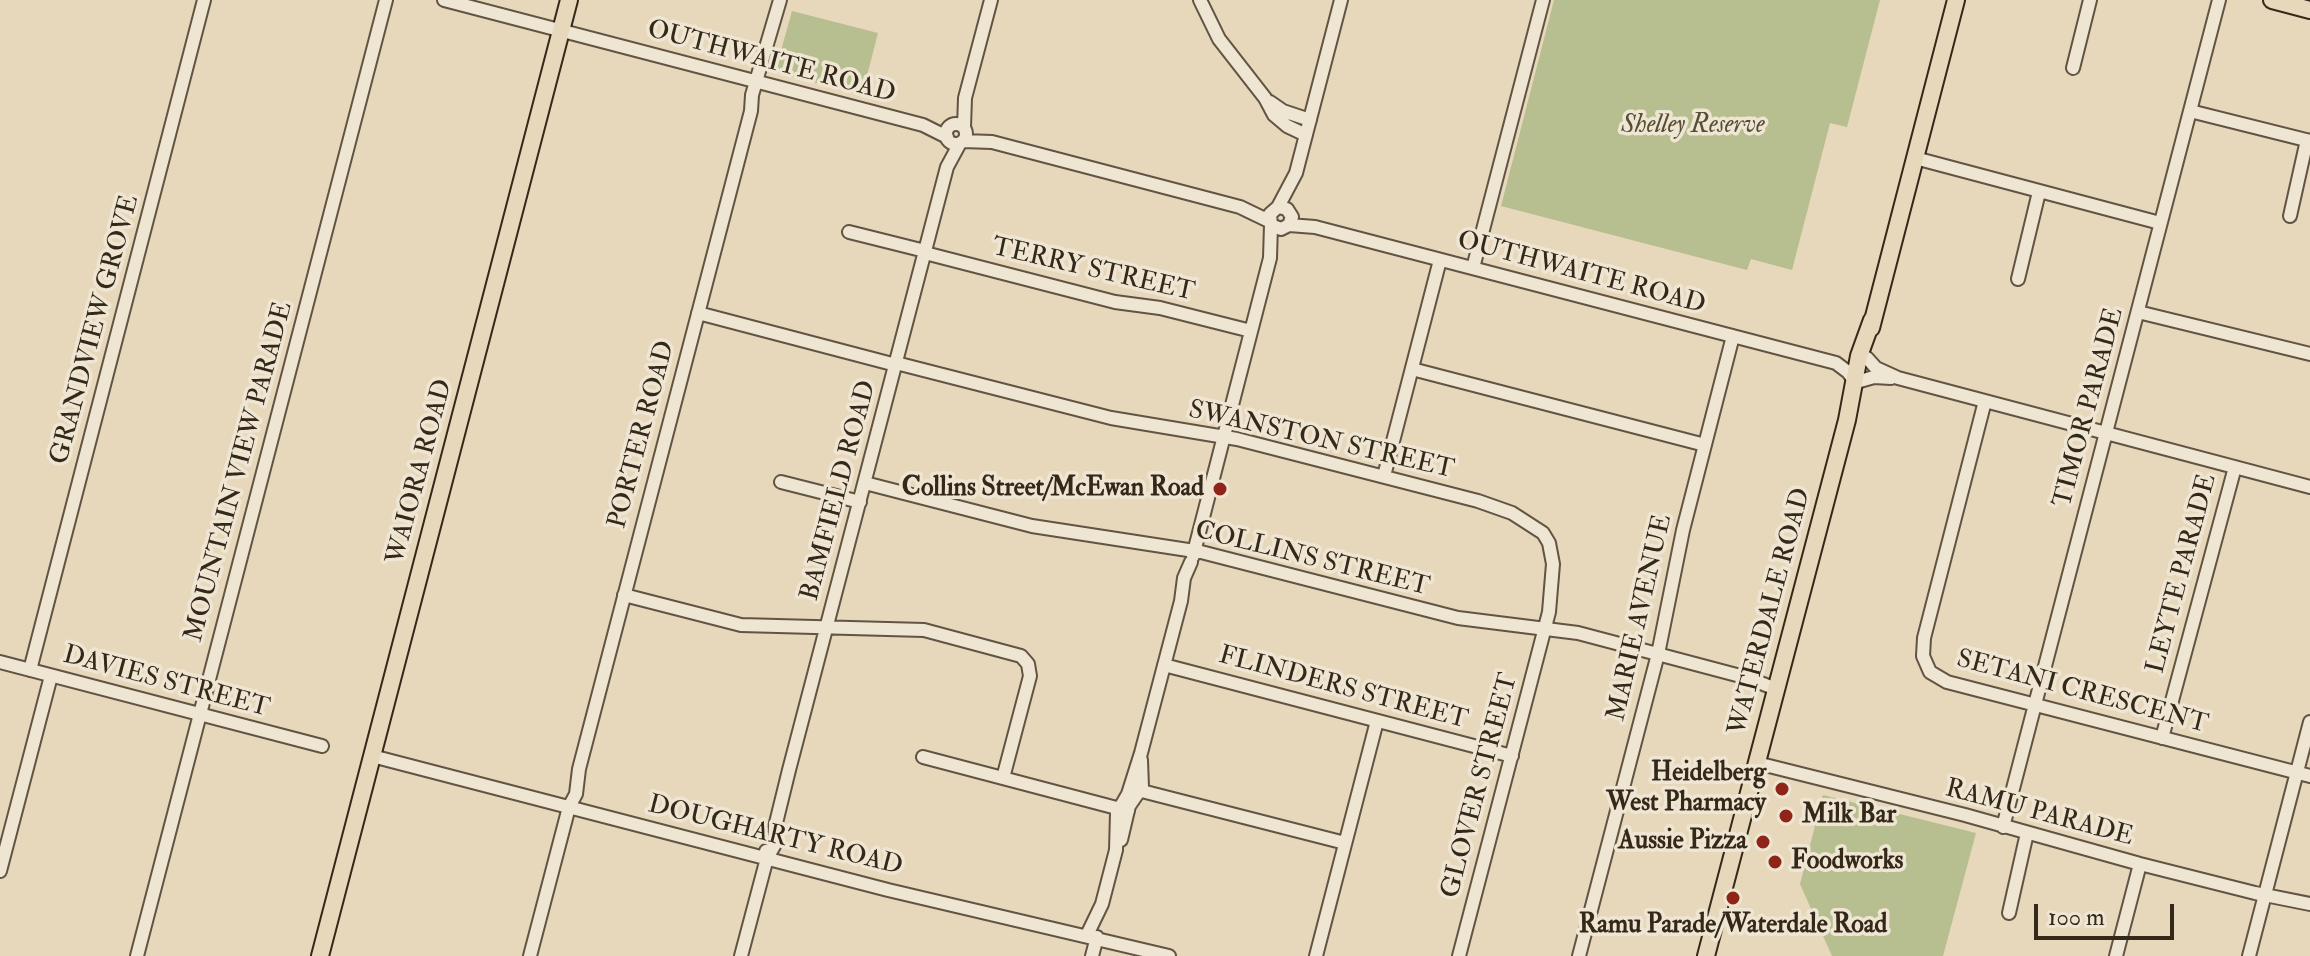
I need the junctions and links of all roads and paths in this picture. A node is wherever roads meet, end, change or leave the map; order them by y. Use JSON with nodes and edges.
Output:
{"nodes":[{"id":1,"x":204,"y":0,"type":"edge"},
{"id":2,"x":386,"y":0,"type":"edge"},
{"id":3,"x":444,"y":0,"type":"edge"},
{"id":4,"x":569,"y":0,"type":"edge"},
{"id":5,"x":780,"y":0,"type":"edge"},
{"id":6,"x":991,"y":0,"type":"edge"},
{"id":7,"x":1200,"y":0,"type":"edge"},
{"id":8,"x":1341,"y":0,"type":"edge"},
{"id":9,"x":1543,"y":0,"type":"edge"},
{"id":10,"x":1956,"y":0,"type":"edge"},
{"id":11,"x":2090,"y":0,"type":"edge"},
{"id":12,"x":2219,"y":0,"type":"edge"},
{"id":13,"x":2272,"y":0,"type":"edge"},
{"id":14,"x":2310,"y":10,"type":"edge"},
{"id":15,"x":561,"y":31,"type":"junction"},
{"id":16,"x":2073,"y":68,"type":"dead end"},
{"id":17,"x":758,"y":83,"type":"junction"},
{"id":18,"x":1265,"y":98,"type":"junction"},
{"id":19,"x":2190,"y":111,"type":"junction"},
{"id":20,"x":1310,"y":120,"type":"junction"},
{"id":21,"x":956,"y":134,"type":"junction"},
{"id":22,"x":1306,"y":135,"type":"junction"},
{"id":23,"x":2309,"y":140,"type":"edge"},
{"id":24,"x":1915,"y":158,"type":"junction"},
{"id":25,"x":2039,"y":192,"type":"junction"},
{"id":26,"x":2290,"y":216,"type":"dead end"},
{"id":27,"x":1280,"y":218,"type":"junction"},
{"id":28,"x":2160,"y":223,"type":"junction"},
{"id":29,"x":849,"y":232,"type":"dead end"},
{"id":30,"x":925,"y":252,"type":"junction"},
{"id":31,"x":1440,"y":260,"type":"junction"},
{"id":32,"x":1473,"y":268,"type":"junction"},
{"id":33,"x":2018,"y":279,"type":"dead end"},
{"id":34,"x":2138,"y":312,"type":"junction"},
{"id":35,"x":698,"y":313,"type":"junction"},
{"id":36,"x":1251,"y":331,"type":"junction"},
{"id":37,"x":1733,"y":336,"type":"junction"},
{"id":38,"x":2310,"y":354,"type":"edge"},
{"id":39,"x":1863,"y":357,"type":"junction"},
{"id":40,"x":1836,"y":363,"type":"junction"},
{"id":41,"x":896,"y":364,"type":"junction"},
{"id":42,"x":1412,"y":369,"type":"junction"},
{"id":43,"x":1898,"y":378,"type":"junction"},
{"id":44,"x":1857,"y":380,"type":"junction"},
{"id":45,"x":1985,"y":401,"type":"junction"},
{"id":46,"x":2106,"y":431,"type":"junction"},
{"id":47,"x":1224,"y":436,"type":"junction"},
{"id":48,"x":1705,"y":445,"type":"junction"},
{"id":49,"x":2235,"y":467,"type":"junction"},
{"id":50,"x":1384,"y":476,"type":"junction"},
{"id":51,"x":781,"y":482,"type":"dead end"},
{"id":52,"x":865,"y":483,"type":"junction"},
{"id":53,"x":2310,"y":487,"type":"edge"},
{"id":54,"x":860,"y":502,"type":"junction"},
{"id":55,"x":1192,"y":557,"type":"junction"},
{"id":56,"x":624,"y":595,"type":"junction"},
{"id":57,"x":1545,"y":627,"type":"junction"},
{"id":58,"x":827,"y":629,"type":"junction"},
{"id":59,"x":1658,"y":654,"type":"junction"},
{"id":60,"x":0,"y":662,"type":"edge"},
{"id":61,"x":1164,"y":665,"type":"junction"},
{"id":62,"x":30,"y":670,"type":"junction"},
{"id":63,"x":51,"y":676,"type":"junction"},
{"id":64,"x":1777,"y":686,"type":"junction"},
{"id":65,"x":2035,"y":705,"type":"junction"},
{"id":66,"x":200,"y":715,"type":"junction"},
{"id":67,"x":1377,"y":721,"type":"junction"},
{"id":68,"x":2310,"y":722,"type":"edge"},
{"id":69,"x":2162,"y":738,"type":"junction"},
{"id":70,"x":322,"y":746,"type":"dead end"},
{"id":71,"x":372,"y":756,"type":"junction"},
{"id":72,"x":1512,"y":756,"type":"junction"},
{"id":73,"x":923,"y":757,"type":"dead end"},
{"id":74,"x":1757,"y":763,"type":"junction"},
{"id":75,"x":2296,"y":772,"type":"junction"},
{"id":76,"x":2310,"y":776,"type":"edge"},
{"id":77,"x":1003,"y":778,"type":"junction"},
{"id":78,"x":1136,"y":789,"type":"junction"},
{"id":79,"x":569,"y":807,"type":"junction"},
{"id":80,"x":1123,"y":810,"type":"junction"},
{"id":81,"x":2003,"y":827,"type":"junction"},
{"id":82,"x":2027,"y":833,"type":"junction"},
{"id":83,"x":1345,"y":843,"type":"junction"},
{"id":84,"x":767,"y":858,"type":"junction"},
{"id":85,"x":2140,"y":864,"type":"junction"},
{"id":86,"x":0,"y":871,"type":"edge"},
{"id":87,"x":2265,"y":895,"type":"junction"},
{"id":88,"x":2310,"y":904,"type":"edge"},
{"id":89,"x":2009,"y":913,"type":"dead end"},
{"id":90,"x":1096,"y":937,"type":"junction"},
{"id":91,"x":137,"y":956,"type":"edge"},
{"id":92,"x":320,"y":956,"type":"edge"},
{"id":93,"x":530,"y":956,"type":"edge"},
{"id":94,"x":741,"y":956,"type":"edge"},
{"id":95,"x":1092,"y":956,"type":"edge"},
{"id":96,"x":1169,"y":956,"type":"edge"},
{"id":97,"x":1316,"y":956,"type":"edge"},
{"id":98,"x":1459,"y":956,"type":"edge"},
{"id":99,"x":1579,"y":956,"type":"edge"},
{"id":100,"x":1708,"y":956,"type":"edge"},
{"id":101,"x":2116,"y":956,"type":"edge"},
{"id":102,"x":2249,"y":956,"type":"edge"}],
"edges":[{"from":1,"to":62,"type":"street","name":"GRANDVIEW GROVE"},
{"from":2,"to":66,"type":"street","name":"MOUNTAIN VIEW PARADE"},
{"from":3,"to":15,"type":"street","name":"OUTHWAITE ROAD"},
{"from":4,"to":15,"type":"main road","name":"WAIORA ROAD"},
{"from":5,"to":17,"type":"street","name":"PORTER ROAD"},
{"from":6,"to":21,"type":"street","name":"BAMFIELD ROAD"},
{"from":7,"to":18,"type":"street"},
{"from":8,"to":20,"type":"street"},
{"from":9,"to":32,"type":"street"},
{"from":10,"to":24,"type":"main road","name":"WATERDALE ROAD"},
{"from":11,"to":16,"type":"street"},
{"from":12,"to":19,"type":"street","name":"TIMOR PARADE"},
{"from":13,"to":14,"type":"main road"},
{"from":15,"to":17,"type":"street","name":"OUTHWAITE ROAD"},
{"from":15,"to":71,"type":"main road","name":"WAIORA ROAD"},
{"from":17,"to":21,"type":"street","name":"OUTHWAITE ROAD"},
{"from":17,"to":35,"type":"street","name":"PORTER ROAD"},
{"from":18,"to":20,"type":"street"},
{"from":18,"to":22,"type":"street"},
{"from":19,"to":23,"type":"street"},
{"from":19,"to":28,"type":"street","name":"TIMOR PARADE"},
{"from":20,"to":22,"type":"street"},
{"from":21,"to":27,"type":"street","name":"OUTHWAITE ROAD"},
{"from":21,"to":30,"type":"street","name":"BAMFIELD ROAD"},
{"from":22,"to":27,"type":"street"},
{"from":23,"to":26,"type":"street"},
{"from":24,"to":25,"type":"street"},
{"from":24,"to":39,"type":"main road","name":"WATERDALE ROAD"},
{"from":25,"to":28,"type":"street"},
{"from":25,"to":33,"type":"street"},
{"from":27,"to":31,"type":"street","name":"OUTHWAITE ROAD"},
{"from":27,"to":36,"type":"street"},
{"from":28,"to":34,"type":"street","name":"TIMOR PARADE"},
{"from":29,"to":30,"type":"street","name":"TERRY STREET"},
{"from":30,"to":36,"type":"street","name":"TERRY STREET"},
{"from":30,"to":41,"type":"street","name":"BAMFIELD ROAD"},
{"from":31,"to":32,"type":"street","name":"OUTHWAITE ROAD"},
{"from":31,"to":42,"type":"street"},
{"from":32,"to":37,"type":"street","name":"OUTHWAITE ROAD"},
{"from":34,"to":38,"type":"street"},
{"from":34,"to":46,"type":"street","name":"TIMOR PARADE"},
{"from":35,"to":41,"type":"street","name":"SWANSTON STREET"},
{"from":35,"to":56,"type":"street","name":"PORTER ROAD"},
{"from":36,"to":47,"type":"street"},
{"from":37,"to":40,"type":"street","name":"OUTHWAITE ROAD"},
{"from":37,"to":48,"type":"street","name":"MARIE AVENUE"},
{"from":39,"to":40,"type":"street"},
{"from":39,"to":43,"type":"street"},
{"from":39,"to":44,"type":"main road","name":"WATERDALE ROAD"},
{"from":40,"to":44,"type":"street","name":"OUTHWAITE ROAD"},
{"from":41,"to":47,"type":"street","name":"SWANSTON STREET"},
{"from":41,"to":52,"type":"street","name":"BAMFIELD ROAD"},
{"from":42,"to":48,"type":"street"},
{"from":42,"to":50,"type":"street"},
{"from":43,"to":44,"type":"street"},
{"from":43,"to":45,"type":"street"},
{"from":44,"to":64,"type":"main road","name":"WATERDALE ROAD"},
{"from":45,"to":46,"type":"street"},
{"from":45,"to":65,"type":"street","name":"SETANI CRESCENT"},
{"from":46,"to":49,"type":"street"},
{"from":46,"to":65,"type":"street","name":"TIMOR PARADE"},
{"from":47,"to":50,"type":"street","name":"SWANSTON STREET"},
{"from":47,"to":55,"type":"street"},
{"from":48,"to":59,"type":"street","name":"MARIE AVENUE"},
{"from":49,"to":53,"type":"street"},
{"from":49,"to":69,"type":"street","name":"LEYTE PARADE"},
{"from":50,"to":57,"type":"street","name":"SWANSTON STREET"},
{"from":51,"to":54,"type":"street"},
{"from":52,"to":54,"type":"street","name":"BAMFIELD ROAD"},
{"from":52,"to":55,"type":"street","name":"COLLINS STREET"},
{"from":54,"to":58,"type":"street","name":"BAMFIELD ROAD"},
{"from":55,"to":57,"type":"street","name":"COLLINS STREET"},
{"from":55,"to":61,"type":"street"},
{"from":56,"to":58,"type":"street"},
{"from":56,"to":79,"type":"street","name":"PORTER ROAD"},
{"from":57,"to":59,"type":"street","name":"COLLINS STREET"},
{"from":57,"to":72,"type":"street","name":"GLOVER STREET"},
{"from":58,"to":77,"type":"street"},
{"from":58,"to":84,"type":"street","name":"BAMFIELD ROAD"},
{"from":59,"to":64,"type":"street","name":"COLLINS STREET"},
{"from":59,"to":99,"type":"street","name":"MARIE AVENUE"},
{"from":60,"to":62,"type":"street","name":"DAVIES STREET"},
{"from":61,"to":67,"type":"street","name":"FLINDERS STREET"},
{"from":61,"to":78,"type":"street"},
{"from":62,"to":63,"type":"street","name":"DAVIES STREET"},
{"from":63,"to":66,"type":"street","name":"DAVIES STREET"},
{"from":63,"to":86,"type":"street"},
{"from":64,"to":74,"type":"main road","name":"WATERDALE ROAD"},
{"from":65,"to":69,"type":"street","name":"SETANI CRESCENT"},
{"from":65,"to":81,"type":"street","name":"TIMOR PARADE"},
{"from":66,"to":70,"type":"street","name":"DAVIES STREET"},
{"from":66,"to":91,"type":"street","name":"MOUNTAIN VIEW PARADE"},
{"from":67,"to":72,"type":"street","name":"FLINDERS STREET"},
{"from":67,"to":83,"type":"street"},
{"from":68,"to":75,"type":"street"},
{"from":69,"to":75,"type":"street","name":"SETANI CRESCENT"},
{"from":71,"to":79,"type":"street","name":"DOUGHARTY ROAD"},
{"from":71,"to":92,"type":"main road","name":"WAIORA ROAD"},
{"from":72,"to":98,"type":"street","name":"GLOVER STREET"},
{"from":73,"to":77,"type":"street"},
{"from":74,"to":81,"type":"street","name":"RAMU PARADE"},
{"from":74,"to":100,"type":"main road","name":"WATERDALE ROAD"},
{"from":75,"to":76,"type":"street","name":"SETANI CRESCENT"},
{"from":75,"to":87,"type":"street"},
{"from":77,"to":80,"type":"street"},
{"from":78,"to":80,"type":"street"},
{"from":78,"to":83,"type":"street"},
{"from":79,"to":84,"type":"street","name":"DOUGHARTY ROAD"},
{"from":79,"to":93,"type":"street","name":"PORTER ROAD"},
{"from":80,"to":90,"type":"street"},
{"from":81,"to":82,"type":"street","name":"RAMU PARADE"},
{"from":82,"to":85,"type":"street","name":"RAMU PARADE"},
{"from":82,"to":89,"type":"street"},
{"from":83,"to":97,"type":"street"},
{"from":84,"to":90,"type":"street","name":"DOUGHARTY ROAD"},
{"from":84,"to":94,"type":"street","name":"BAMFIELD ROAD"},
{"from":85,"to":87,"type":"street","name":"RAMU PARADE"},
{"from":85,"to":101,"type":"street"},
{"from":87,"to":88,"type":"street","name":"RAMU PARADE"},
{"from":87,"to":102,"type":"street"},
{"from":90,"to":95,"type":"street"},
{"from":90,"to":96,"type":"street","name":"DOUGHARTY ROAD"}]}
